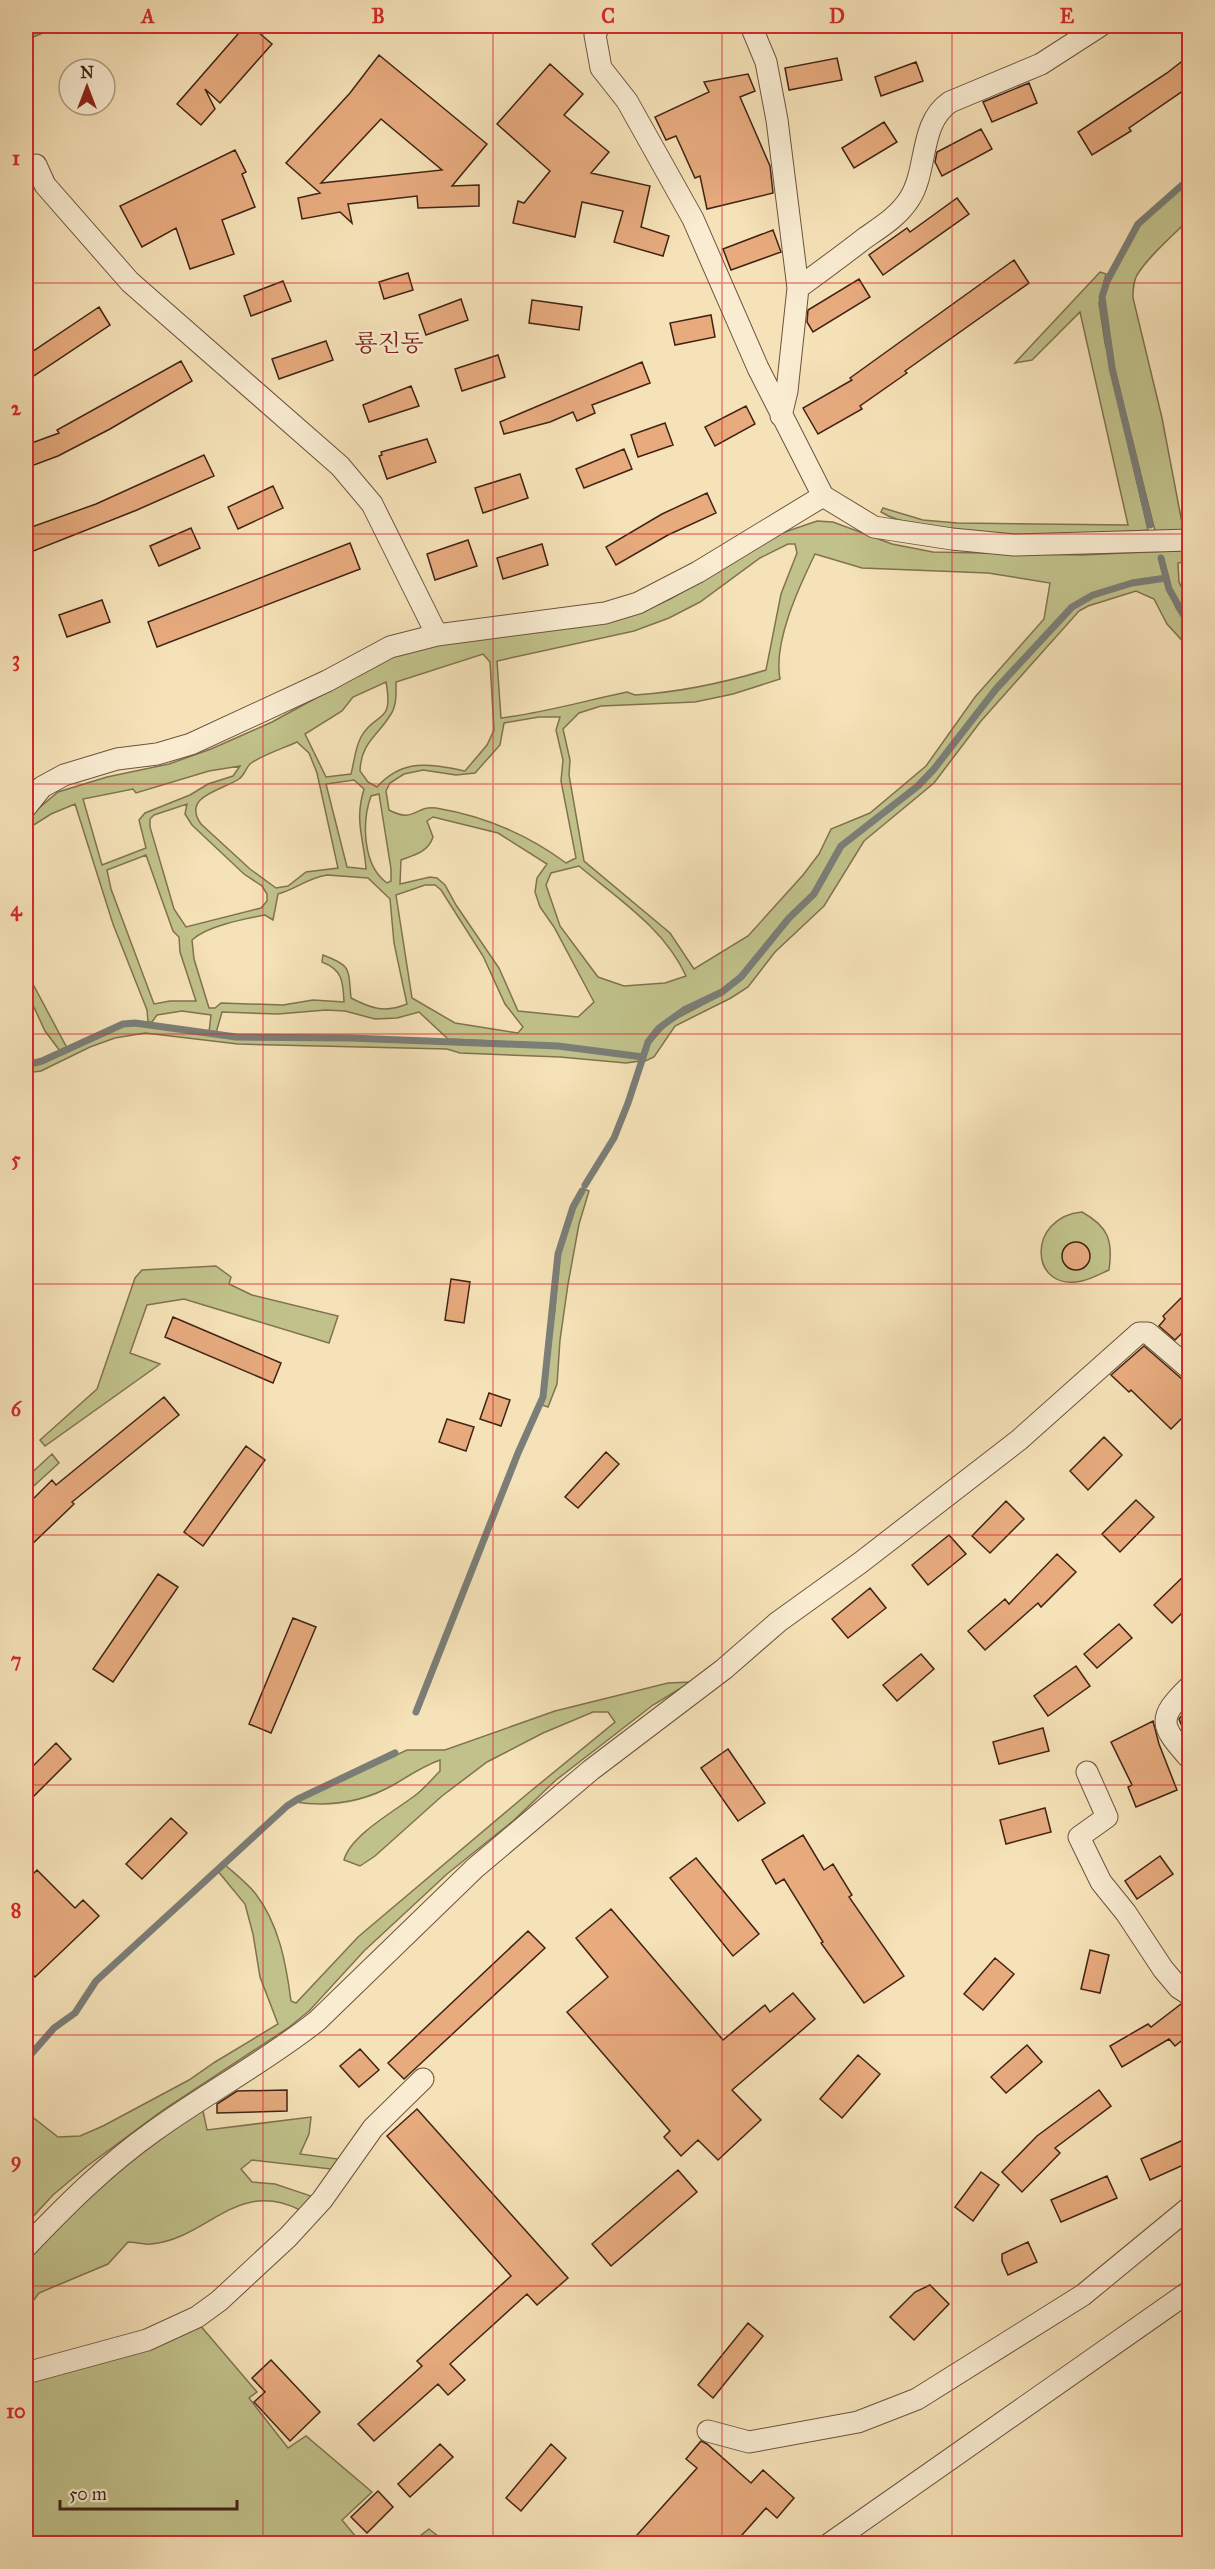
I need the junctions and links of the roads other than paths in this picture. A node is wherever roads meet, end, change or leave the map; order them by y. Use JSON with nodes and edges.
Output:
{"nodes":[{"id":1,"x":599,"y":26,"type":"edge"},
{"id":2,"x":752,"y":26,"type":"edge"},
{"id":3,"x":1100,"y":26,"type":"edge"},
{"id":4,"x":36,"y":165,"type":"dead end"},
{"id":5,"x":798,"y":288,"type":"junction"},
{"id":6,"x":782,"y":416,"type":"junction"},
{"id":7,"x":823,"y":496,"type":"junction"},
{"id":8,"x":1190,"y":540,"type":"edge"},
{"id":9,"x":436,"y":635,"type":"junction"},
{"id":10,"x":26,"y":807,"type":"edge"},
{"id":11,"x":1190,"y":1369,"type":"edge"},
{"id":12,"x":1190,"y":1686,"type":"edge"},
{"id":13,"x":1190,"y":1759,"type":"edge"},
{"id":14,"x":1087,"y":1772,"type":"dead end"},
{"id":15,"x":1190,"y":1995,"type":"edge"},
{"id":16,"x":423,"y":2079,"type":"dead end"},
{"id":17,"x":1190,"y":2207,"type":"edge"},
{"id":18,"x":26,"y":2247,"type":"edge"},
{"id":19,"x":1190,"y":2291,"type":"edge"},
{"id":20,"x":26,"y":2373,"type":"edge"},
{"id":21,"x":708,"y":2432,"type":"dead end"},
{"id":22,"x":829,"y":2544,"type":"edge"}],
"edges":[{"from":1,"to":6,"type":"street"},
{"from":2,"to":5,"type":"street"},
{"from":3,"to":5,"type":"street"},
{"from":4,"to":9,"type":"street"},
{"from":5,"to":6,"type":"street"},
{"from":6,"to":7,"type":"street"},
{"from":7,"to":8,"type":"street"},
{"from":7,"to":9,"type":"street"},
{"from":9,"to":10,"type":"street"},
{"from":11,"to":18,"type":"street"},
{"from":12,"to":13,"type":"street"},
{"from":14,"to":15,"type":"street"},
{"from":16,"to":20,"type":"street"},
{"from":17,"to":21,"type":"street"},
{"from":19,"to":22,"type":"street"}]}
